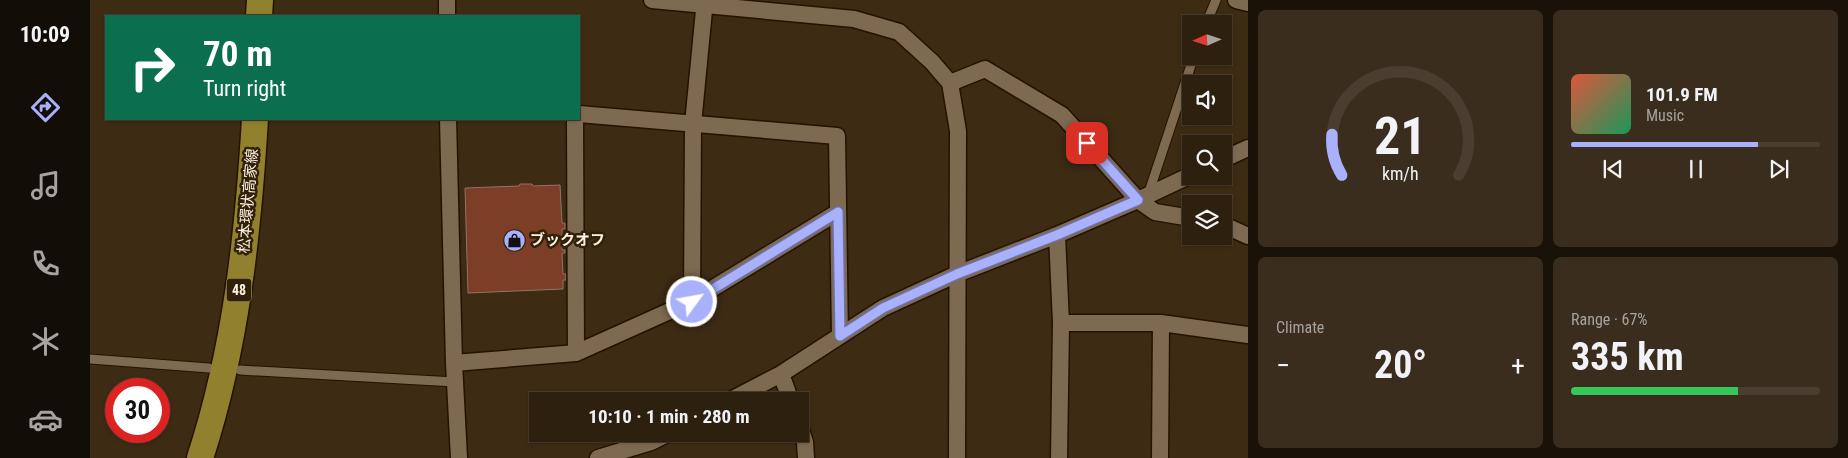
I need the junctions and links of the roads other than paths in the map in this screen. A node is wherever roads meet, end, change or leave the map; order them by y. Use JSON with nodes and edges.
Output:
{"nodes":[{"id":1,"x":260,"y":0,"type":"edge"},
{"id":2,"x":447,"y":0,"type":"edge"},
{"id":3,"x":652,"y":0,"type":"edge"},
{"id":4,"x":1216,"y":0,"type":"edge"},
{"id":5,"x":705,"y":3,"type":"edge"},
{"id":6,"x":259,"y":15,"type":"edge"},
{"id":7,"x":447,"y":15,"type":"edge"},
{"id":8,"x":1210,"y":15,"type":"edge"},
{"id":9,"x":1191,"y":65,"type":"edge"},
{"id":10,"x":950,"y":83,"type":"junction"},
{"id":11,"x":580,"y":114,"type":"edge"},
{"id":12,"x":255,"y":120,"type":"edge"},
{"id":13,"x":448,"y":120,"type":"edge"},
{"id":14,"x":575,"y":120,"type":"edge"},
{"id":15,"x":693,"y":124,"type":"junction"},
{"id":16,"x":1248,"y":148,"type":"edge"},
{"id":17,"x":1232,"y":155,"type":"edge"},
{"id":18,"x":1182,"y":179,"type":"edge"},
{"id":19,"x":1143,"y":198,"type":"junction"},
{"id":20,"x":838,"y":212,"type":"junction"},
{"id":21,"x":1182,"y":216,"type":"edge"},
{"id":22,"x":1232,"y":229,"type":"edge"},
{"id":23,"x":1057,"y":235,"type":"junction"},
{"id":24,"x":1248,"y":236,"type":"edge"},
{"id":25,"x":957,"y":274,"type":"junction"},
{"id":26,"x":692,"y":302,"type":"junction"},
{"id":27,"x":1061,"y":323,"type":"junction"},
{"id":28,"x":1161,"y":323,"type":"junction"},
{"id":29,"x":1248,"y":335,"type":"edge"},
{"id":30,"x":840,"y":336,"type":"junction"},
{"id":31,"x":576,"y":353,"type":"junction"},
{"id":32,"x":90,"y":359,"type":"edge"},
{"id":33,"x":454,"y":363,"type":"junction"},
{"id":34,"x":209,"y":368,"type":"dead end"},
{"id":35,"x":240,"y":370,"type":"dead end"},
{"id":36,"x":781,"y":374,"type":"junction"},
{"id":37,"x":455,"y":382,"type":"junction"},
{"id":38,"x":746,"y":392,"type":"edge"},
{"id":39,"x":788,"y":392,"type":"edge"},
{"id":40,"x":652,"y":442,"type":"edge"},
{"id":41,"x":805,"y":442,"type":"edge"},
{"id":42,"x":200,"y":458,"type":"edge"},
{"id":43,"x":459,"y":458,"type":"edge"},
{"id":44,"x":598,"y":458,"type":"edge"},
{"id":45,"x":806,"y":458,"type":"edge"},
{"id":46,"x":957,"y":458,"type":"edge"},
{"id":47,"x":1059,"y":458,"type":"edge"},
{"id":48,"x":1160,"y":458,"type":"edge"}],
"edges":[{"from":1,"to":6,"type":"main road"},
{"from":2,"to":7,"type":"street"},
{"from":3,"to":5,"type":"street"},
{"from":4,"to":8,"type":"lane"},
{"from":5,"to":10,"type":"street"},
{"from":5,"to":15,"type":"street"},
{"from":9,"to":19,"type":"lane"},
{"from":10,"to":19,"type":"street"},
{"from":10,"to":25,"type":"street"},
{"from":11,"to":15,"type":"street"},
{"from":12,"to":42,"type":"main road","name":"松本環状高家線","number":"48"},
{"from":13,"to":33,"type":"street"},
{"from":14,"to":31,"type":"street"},
{"from":15,"to":20,"type":"street"},
{"from":15,"to":26,"type":"street"},
{"from":16,"to":17,"type":"street"},
{"from":18,"to":19,"type":"street"},
{"from":19,"to":21,"type":"street"},
{"from":19,"to":23,"type":"street"},
{"from":20,"to":26,"type":"street"},
{"from":20,"to":30,"type":"street"},
{"from":22,"to":24,"type":"street"},
{"from":23,"to":25,"type":"street"},
{"from":23,"to":27,"type":"street"},
{"from":25,"to":30,"type":"street"},
{"from":25,"to":46,"type":"street"},
{"from":26,"to":31,"type":"street"},
{"from":27,"to":28,"type":"street"},
{"from":27,"to":47,"type":"street"},
{"from":28,"to":29,"type":"street"},
{"from":28,"to":48,"type":"street"},
{"from":30,"to":36,"type":"street"},
{"from":31,"to":33,"type":"street"},
{"from":32,"to":34,"type":"lane"},
{"from":33,"to":37,"type":"street"},
{"from":35,"to":37,"type":"lane"},
{"from":36,"to":38,"type":"street"},
{"from":36,"to":39,"type":"street"},
{"from":37,"to":43,"type":"street"},
{"from":40,"to":44,"type":"street"},
{"from":41,"to":45,"type":"street"}]}
